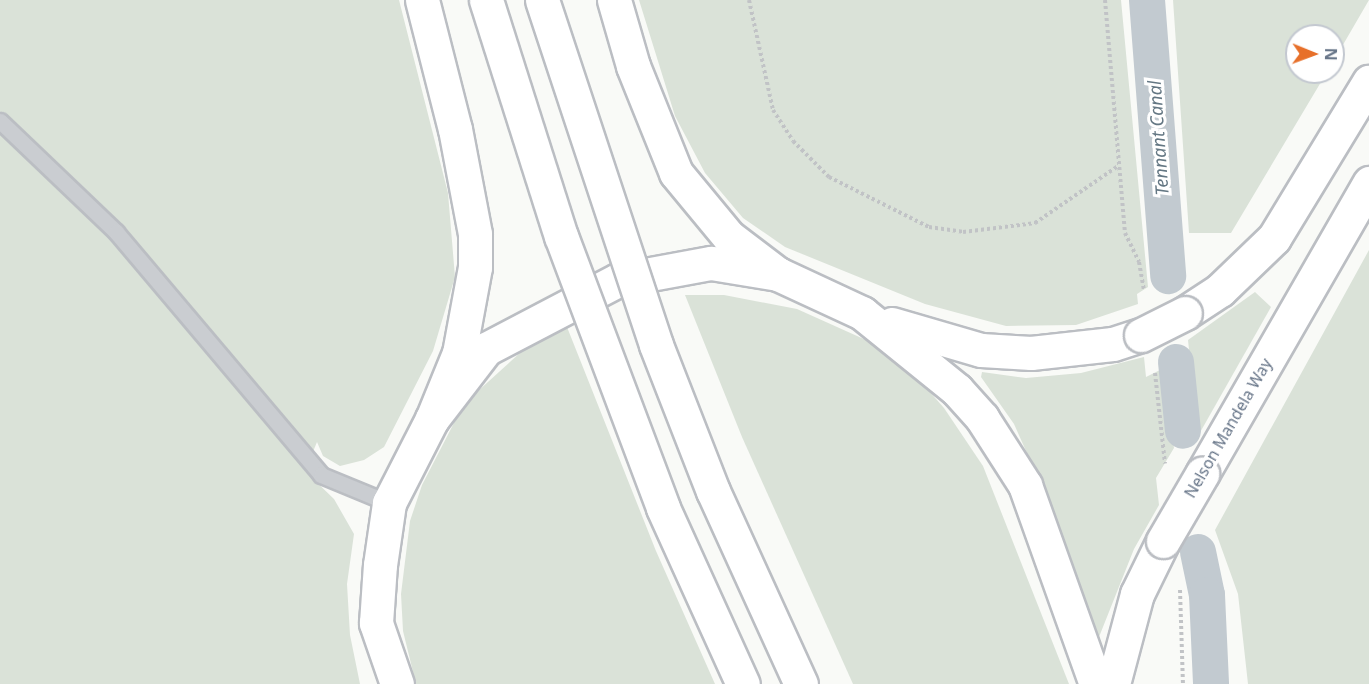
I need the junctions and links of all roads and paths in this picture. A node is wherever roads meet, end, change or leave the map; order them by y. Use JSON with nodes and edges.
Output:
{"nodes":[{"id":1,"x":422,"y":0,"type":"edge"},
{"id":2,"x":486,"y":0,"type":"edge"},
{"id":3,"x":542,"y":0,"type":"edge"},
{"id":4,"x":614,"y":0,"type":"edge"},
{"id":5,"x":749,"y":0,"type":"edge"},
{"id":6,"x":1105,"y":0,"type":"edge"},
{"id":7,"x":1369,"y":82,"type":"edge"},
{"id":8,"x":0,"y":121,"type":"edge"},
{"id":9,"x":1119,"y":166,"type":"junction"},
{"id":10,"x":1369,"y":183,"type":"edge"},
{"id":11,"x":778,"y":274,"type":"junction"},
{"id":12,"x":1144,"y":290,"type":"dead end"},
{"id":13,"x":862,"y":313,"type":"junction"},
{"id":14,"x":1155,"y":373,"type":"dead end"},
{"id":15,"x":432,"y":419,"type":"junction"},
{"id":16,"x":1165,"y":463,"type":"dead end"},
{"id":17,"x":389,"y":503,"type":"junction"},
{"id":18,"x":1180,"y":590,"type":"dead end"},
{"id":19,"x":397,"y":684,"type":"edge"},
{"id":20,"x":743,"y":684,"type":"edge"},
{"id":21,"x":801,"y":684,"type":"edge"},
{"id":22,"x":1096,"y":684,"type":"edge"},
{"id":23,"x":1113,"y":684,"type":"edge"},
{"id":24,"x":1183,"y":684,"type":"edge"}],
"edges":[{"from":1,"to":15,"type":"main road"},
{"from":2,"to":20,"type":"main road","bridge":true},
{"from":3,"to":21,"type":"main road","bridge":true},
{"from":4,"to":11,"type":"main road"},
{"from":5,"to":9,"type":"path"},
{"from":6,"to":9,"type":"path"},
{"from":7,"to":13,"type":"main road","bridge":true},
{"from":8,"to":17,"type":"lane"},
{"from":9,"to":12,"type":"path"},
{"from":10,"to":23,"type":"main road","name":"Nelson Mandela Way","bridge":true},
{"from":11,"to":13,"type":"main road"},
{"from":11,"to":15,"type":"main road"},
{"from":13,"to":22,"type":"main road"},
{"from":14,"to":16,"type":"path"},
{"from":15,"to":17,"type":"main road"},
{"from":17,"to":19,"type":"main road"},
{"from":18,"to":24,"type":"path"}]}
